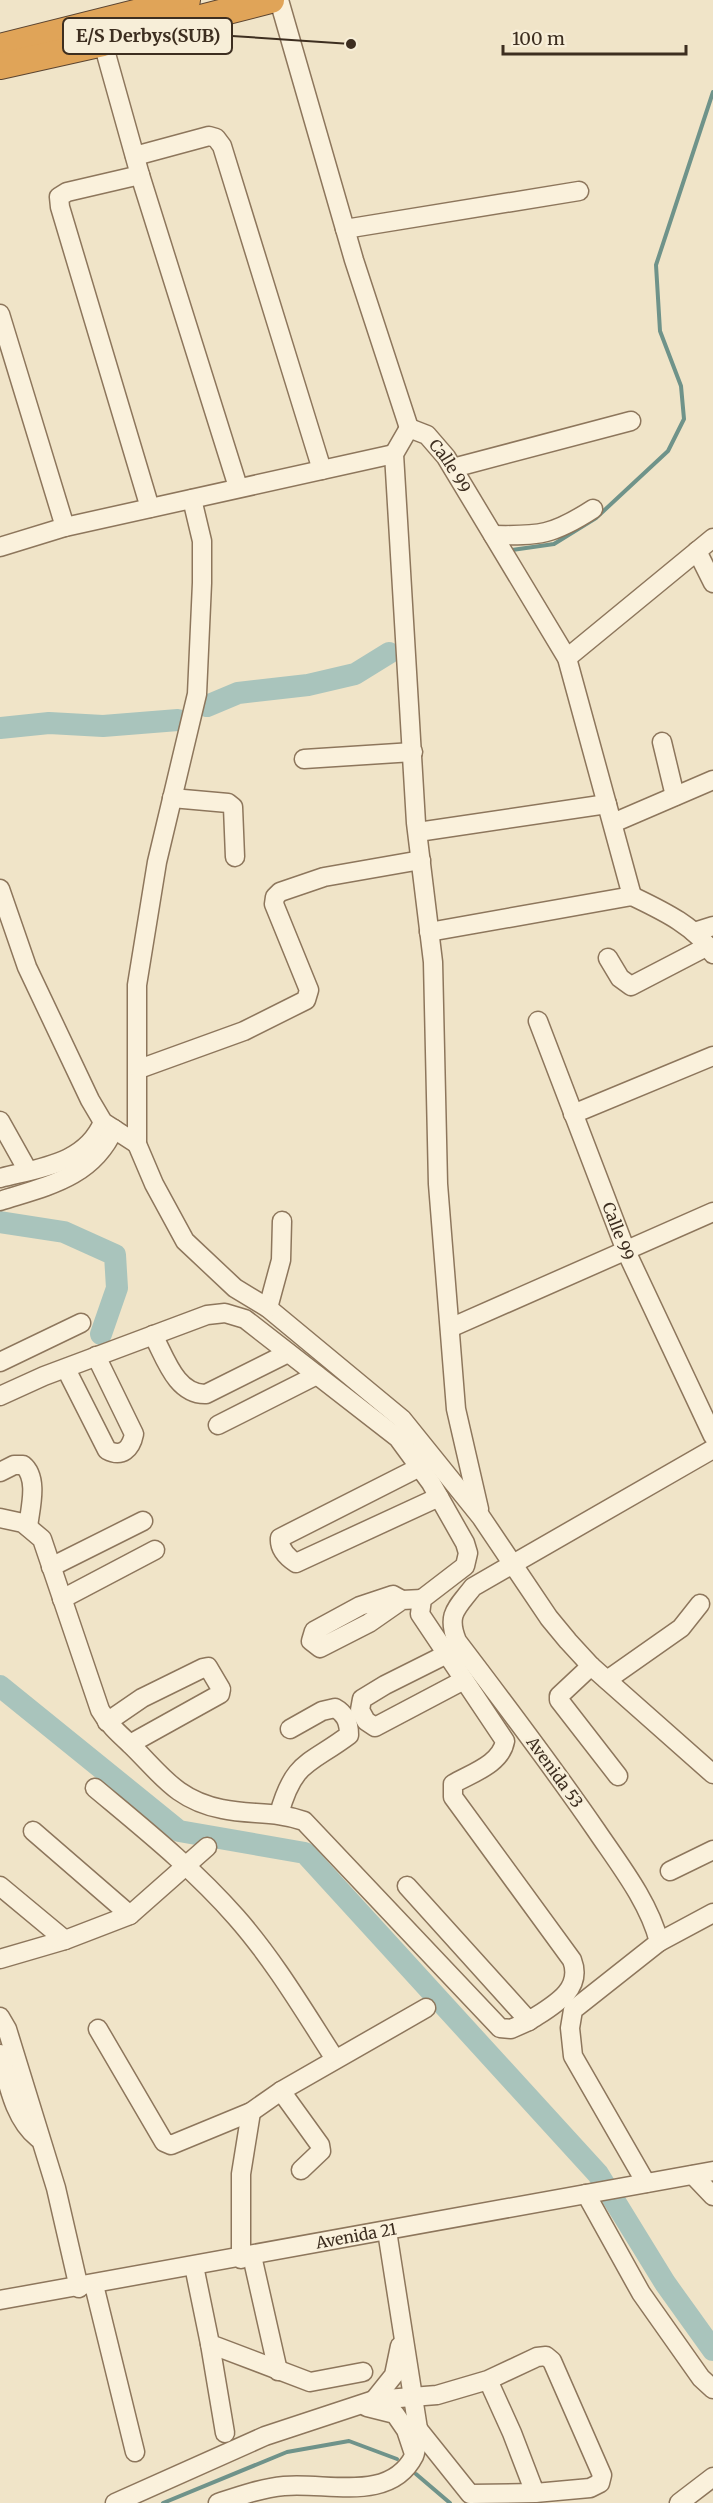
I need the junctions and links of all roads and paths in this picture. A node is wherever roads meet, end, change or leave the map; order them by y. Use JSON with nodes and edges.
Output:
{"nodes":[{"id":1,"x":187,"y":0,"type":"edge"},
{"id":2,"x":271,"y":0,"type":"edge"},
{"id":3,"x":279,"y":0,"type":"edge"},
{"id":4,"x":103,"y":43,"type":"junction"},
{"id":5,"x":0,"y":47,"type":"edge"},
{"id":6,"x":0,"y":66,"type":"edge"},
{"id":7,"x":135,"y":156,"type":"junction"},
{"id":8,"x":140,"y":175,"type":"junction"},
{"id":9,"x":579,"y":191,"type":"dead end"},
{"id":10,"x":345,"y":229,"type":"junction"},
{"id":11,"x":0,"y":314,"type":"edge"},
{"id":12,"x":631,"y":421,"type":"dead end"},
{"id":13,"x":409,"y":428,"type":"junction"},
{"id":14,"x":394,"y":454,"type":"junction"},
{"id":15,"x":453,"y":468,"type":"junction"},
{"id":16,"x":322,"y":470,"type":"junction"},
{"id":17,"x":238,"y":487,"type":"junction"},
{"id":18,"x":192,"y":499,"type":"junction"},
{"id":19,"x":150,"y":508,"type":"junction"},
{"id":20,"x":593,"y":509,"type":"dead end"},
{"id":21,"x":65,"y":527,"type":"junction"},
{"id":22,"x":493,"y":534,"type":"junction"},
{"id":23,"x":713,"y":538,"type":"edge"},
{"id":24,"x":0,"y":547,"type":"edge"},
{"id":25,"x":697,"y":551,"type":"junction"},
{"id":26,"x":713,"y":583,"type":"edge"},
{"id":27,"x":567,"y":658,"type":"junction"},
{"id":28,"x":662,"y":742,"type":"dead end"},
{"id":29,"x":413,"y":752,"type":"junction"},
{"id":30,"x":304,"y":759,"type":"dead end"},
{"id":31,"x":713,"y":780,"type":"edge"},
{"id":32,"x":675,"y":796,"type":"junction"},
{"id":33,"x":172,"y":798,"type":"junction"},
{"id":34,"x":607,"y":804,"type":"junction"},
{"id":35,"x":613,"y":823,"type":"junction"},
{"id":36,"x":418,"y":832,"type":"junction"},
{"id":37,"x":236,"y":857,"type":"dead end"},
{"id":38,"x":421,"y":860,"type":"junction"},
{"id":39,"x":0,"y":889,"type":"edge"},
{"id":40,"x":632,"y":896,"type":"junction"},
{"id":41,"x":713,"y":926,"type":"edge"},
{"id":42,"x":429,"y":932,"type":"junction"},
{"id":43,"x":694,"y":932,"type":"junction"},
{"id":44,"x":711,"y":950,"type":"edge"},
{"id":45,"x":608,"y":958,"type":"dead end"},
{"id":46,"x":538,"y":1021,"type":"dead end"},
{"id":47,"x":713,"y":1056,"type":"edge"},
{"id":48,"x":139,"y":1069,"type":"junction"},
{"id":49,"x":573,"y":1114,"type":"junction"},
{"id":50,"x":0,"y":1121,"type":"edge"},
{"id":51,"x":108,"y":1125,"type":"junction"},
{"id":52,"x":137,"y":1144,"type":"junction"},
{"id":53,"x":28,"y":1171,"type":"junction"},
{"id":54,"x":0,"y":1178,"type":"edge"},
{"id":55,"x":0,"y":1201,"type":"edge"},
{"id":56,"x":713,"y":1212,"type":"edge"},
{"id":57,"x":282,"y":1221,"type":"dead end"},
{"id":58,"x":626,"y":1251,"type":"junction"},
{"id":59,"x":268,"y":1308,"type":"junction"},
{"id":60,"x":81,"y":1323,"type":"dead end"},
{"id":61,"x":450,"y":1328,"type":"junction"},
{"id":62,"x":153,"y":1335,"type":"junction"},
{"id":63,"x":288,"y":1353,"type":"junction"},
{"id":64,"x":96,"y":1356,"type":"junction"},
{"id":65,"x":0,"y":1362,"type":"edge"},
{"id":66,"x":66,"y":1369,"type":"junction"},
{"id":67,"x":317,"y":1375,"type":"junction"},
{"id":68,"x":0,"y":1396,"type":"edge"},
{"id":69,"x":218,"y":1425,"type":"dead end"},
{"id":70,"x":713,"y":1436,"type":"edge"},
{"id":71,"x":713,"y":1449,"type":"edge"},
{"id":72,"x":420,"y":1467,"type":"junction"},
{"id":73,"x":0,"y":1472,"type":"edge"},
{"id":74,"x":439,"y":1497,"type":"junction"},
{"id":75,"x":481,"y":1517,"type":"junction"},
{"id":76,"x":0,"y":1518,"type":"edge"},
{"id":77,"x":142,"y":1521,"type":"dead end"},
{"id":78,"x":28,"y":1527,"type":"junction"},
{"id":79,"x":155,"y":1550,"type":"dead end"},
{"id":80,"x":512,"y":1565,"type":"junction"},
{"id":81,"x":51,"y":1566,"type":"junction"},
{"id":82,"x":458,"y":1572,"type":"junction"},
{"id":83,"x":472,"y":1587,"type":"junction"},
{"id":84,"x":62,"y":1599,"type":"junction"},
{"id":85,"x":422,"y":1599,"type":"junction"},
{"id":86,"x":402,"y":1600,"type":"dead end"},
{"id":87,"x":700,"y":1604,"type":"dead end"},
{"id":88,"x":447,"y":1654,"type":"junction"},
{"id":89,"x":591,"y":1666,"type":"junction"},
{"id":90,"x":464,"y":1680,"type":"junction"},
{"id":91,"x":607,"y":1680,"type":"junction"},
{"id":92,"x":107,"y":1722,"type":"junction"},
{"id":93,"x":290,"y":1729,"type":"dead end"},
{"id":94,"x":130,"y":1744,"type":"junction"},
{"id":95,"x":713,"y":1774,"type":"edge"},
{"id":96,"x":618,"y":1776,"type":"dead end"},
{"id":97,"x":95,"y":1788,"type":"dead end"},
{"id":98,"x":279,"y":1814,"type":"junction"},
{"id":99,"x":33,"y":1831,"type":"dead end"},
{"id":100,"x":207,"y":1847,"type":"dead end"},
{"id":101,"x":713,"y":1850,"type":"edge"},
{"id":102,"x":188,"y":1867,"type":"junction"},
{"id":103,"x":670,"y":1871,"type":"dead end"},
{"id":104,"x":407,"y":1886,"type":"dead end"},
{"id":105,"x":0,"y":1887,"type":"edge"},
{"id":106,"x":713,"y":1913,"type":"edge"},
{"id":107,"x":130,"y":1915,"type":"junction"},
{"id":108,"x":65,"y":1940,"type":"junction"},
{"id":109,"x":659,"y":1942,"type":"junction"},
{"id":110,"x":0,"y":1959,"type":"edge"},
{"id":111,"x":569,"y":2004,"type":"junction"},
{"id":112,"x":426,"y":2008,"type":"dead end"},
{"id":113,"x":0,"y":2017,"type":"edge"},
{"id":114,"x":529,"y":2021,"type":"junction"},
{"id":115,"x":98,"y":2029,"type":"dead end"},
{"id":116,"x":0,"y":2054,"type":"edge"},
{"id":117,"x":335,"y":2059,"type":"junction"},
{"id":118,"x":281,"y":2091,"type":"junction"},
{"id":119,"x":251,"y":2112,"type":"junction"},
{"id":120,"x":41,"y":2140,"type":"junction"},
{"id":121,"x":301,"y":2170,"type":"dead end"},
{"id":122,"x":713,"y":2171,"type":"edge"},
{"id":123,"x":693,"y":2175,"type":"junction"},
{"id":124,"x":646,"y":2183,"type":"junction"},
{"id":125,"x":592,"y":2193,"type":"junction"},
{"id":126,"x":713,"y":2196,"type":"edge"},
{"id":127,"x":387,"y":2231,"type":"junction"},
{"id":128,"x":247,"y":2257,"type":"junction"},
{"id":129,"x":194,"y":2266,"type":"junction"},
{"id":130,"x":86,"y":2286,"type":"junction"},
{"id":131,"x":0,"y":2300,"type":"edge"},
{"id":132,"x":402,"y":2338,"type":"junction"},
{"id":133,"x":210,"y":2344,"type":"junction"},
{"id":134,"x":278,"y":2371,"type":"junction"},
{"id":135,"x":363,"y":2372,"type":"dead end"},
{"id":136,"x":488,"y":2380,"type":"junction"},
{"id":137,"x":713,"y":2390,"type":"edge"},
{"id":138,"x":414,"y":2396,"type":"junction"},
{"id":139,"x":367,"y":2403,"type":"junction"},
{"id":140,"x":418,"y":2429,"type":"junction"},
{"id":141,"x":225,"y":2433,"type":"dead end"},
{"id":142,"x":135,"y":2452,"type":"dead end"},
{"id":143,"x":414,"y":2456,"type":"junction"},
{"id":144,"x":713,"y":2477,"type":"edge"},
{"id":145,"x":535,"y":2493,"type":"junction"},
{"id":146,"x":115,"y":2503,"type":"edge"},
{"id":147,"x":218,"y":2503,"type":"edge"},
{"id":148,"x":679,"y":2503,"type":"edge"}],
"edges":[{"from":1,"to":5,"type":"highway"},
{"from":2,"to":4,"type":"highway"},
{"from":3,"to":10,"type":"street"},
{"from":4,"to":6,"type":"highway"},
{"from":4,"to":7,"type":"street"},
{"from":7,"to":8,"type":"street"},
{"from":7,"to":16,"type":"street"},
{"from":8,"to":17,"type":"street"},
{"from":8,"to":19,"type":"street"},
{"from":9,"to":10,"type":"street"},
{"from":10,"to":13,"type":"street"},
{"from":11,"to":21,"type":"street"},
{"from":12,"to":15,"type":"street"},
{"from":13,"to":14,"type":"street"},
{"from":13,"to":15,"type":"street","name":"Calle 99"},
{"from":14,"to":16,"type":"street"},
{"from":14,"to":29,"type":"street"},
{"from":15,"to":22,"type":"street","name":"Calle 99"},
{"from":16,"to":17,"type":"street"},
{"from":17,"to":18,"type":"street"},
{"from":18,"to":19,"type":"street"},
{"from":18,"to":33,"type":"street"},
{"from":19,"to":21,"type":"street"},
{"from":20,"to":22,"type":"street"},
{"from":21,"to":24,"type":"street"},
{"from":22,"to":27,"type":"street","name":"Calle 99"},
{"from":23,"to":25,"type":"street"},
{"from":25,"to":26,"type":"street"},
{"from":25,"to":27,"type":"street"},
{"from":27,"to":34,"type":"street","name":"Calle 99"},
{"from":28,"to":32,"type":"street"},
{"from":29,"to":30,"type":"street"},
{"from":29,"to":36,"type":"street"},
{"from":31,"to":32,"type":"street"},
{"from":32,"to":35,"type":"street"},
{"from":33,"to":37,"type":"street"},
{"from":33,"to":48,"type":"street"},
{"from":34,"to":35,"type":"street","name":"Calle 99"},
{"from":34,"to":36,"type":"street"},
{"from":35,"to":40,"type":"street","name":"Calle 99"},
{"from":36,"to":38,"type":"street"},
{"from":38,"to":42,"type":"street"},
{"from":38,"to":48,"type":"street"},
{"from":39,"to":51,"type":"street"},
{"from":40,"to":42,"type":"street"},
{"from":40,"to":43,"type":"street"},
{"from":41,"to":43,"type":"street"},
{"from":42,"to":61,"type":"street"},
{"from":43,"to":44,"type":"street"},
{"from":44,"to":45,"type":"street"},
{"from":46,"to":49,"type":"street","name":"Calle 99"},
{"from":47,"to":49,"type":"street"},
{"from":48,"to":52,"type":"street"},
{"from":49,"to":58,"type":"street","name":"Calle 99"},
{"from":50,"to":53,"type":"street"},
{"from":51,"to":52,"type":"street"},
{"from":51,"to":53,"type":"street"},
{"from":51,"to":55,"type":"street"},
{"from":52,"to":59,"type":"street"},
{"from":53,"to":54,"type":"street"},
{"from":56,"to":58,"type":"street"},
{"from":57,"to":59,"type":"street"},
{"from":58,"to":61,"type":"street"},
{"from":58,"to":70,"type":"street","name":"Calle 99"},
{"from":59,"to":75,"type":"street"},
{"from":60,"to":65,"type":"street"},
{"from":61,"to":75,"type":"street"},
{"from":62,"to":63,"type":"street"},
{"from":62,"to":63,"type":"street"},
{"from":62,"to":64,"type":"street"},
{"from":63,"to":67,"type":"street"},
{"from":64,"to":66,"type":"street"},
{"from":64,"to":66,"type":"street"},
{"from":66,"to":68,"type":"street"},
{"from":67,"to":69,"type":"street"},
{"from":67,"to":72,"type":"street"},
{"from":71,"to":80,"type":"street","name":"Avenida 53"},
{"from":72,"to":74,"type":"street"},
{"from":72,"to":74,"type":"street"},
{"from":73,"to":78,"type":"street"},
{"from":74,"to":82,"type":"street"},
{"from":75,"to":80,"type":"street"},
{"from":76,"to":78,"type":"street"},
{"from":77,"to":81,"type":"street"},
{"from":78,"to":81,"type":"street"},
{"from":79,"to":84,"type":"street"},
{"from":80,"to":83,"type":"street","name":"Avenida 53"},
{"from":80,"to":89,"type":"street"},
{"from":81,"to":84,"type":"street"},
{"from":82,"to":83,"type":"street"},
{"from":82,"to":85,"type":"street"},
{"from":83,"to":109,"type":"street","name":"Avenida 53"},
{"from":84,"to":92,"type":"street"},
{"from":85,"to":86,"type":"street"},
{"from":85,"to":88,"type":"street"},
{"from":87,"to":91,"type":"street"},
{"from":88,"to":90,"type":"street"},
{"from":88,"to":90,"type":"street"},
{"from":89,"to":91,"type":"street"},
{"from":89,"to":96,"type":"street"},
{"from":90,"to":111,"type":"street"},
{"from":91,"to":95,"type":"street"},
{"from":92,"to":94,"type":"street"},
{"from":92,"to":94,"type":"street"},
{"from":93,"to":98,"type":"street"},
{"from":94,"to":98,"type":"street"},
{"from":97,"to":102,"type":"street"},
{"from":98,"to":114,"type":"street"},
{"from":99,"to":107,"type":"street"},
{"from":100,"to":102,"type":"street"},
{"from":101,"to":103,"type":"street"},
{"from":102,"to":107,"type":"street"},
{"from":102,"to":117,"type":"street"},
{"from":104,"to":114,"type":"street"},
{"from":105,"to":108,"type":"street"},
{"from":106,"to":109,"type":"street"},
{"from":107,"to":108,"type":"street"},
{"from":108,"to":110,"type":"street"},
{"from":109,"to":111,"type":"street"},
{"from":111,"to":114,"type":"street"},
{"from":111,"to":124,"type":"street"},
{"from":112,"to":117,"type":"street"},
{"from":113,"to":120,"type":"street"},
{"from":115,"to":119,"type":"street"},
{"from":116,"to":120,"type":"street"},
{"from":117,"to":118,"type":"street"},
{"from":118,"to":119,"type":"street"},
{"from":118,"to":121,"type":"street"},
{"from":119,"to":128,"type":"street"},
{"from":120,"to":130,"type":"street"},
{"from":122,"to":123,"type":"street","name":"Avenida 21"},
{"from":123,"to":124,"type":"street","name":"Avenida 21"},
{"from":123,"to":126,"type":"street"},
{"from":124,"to":125,"type":"street","name":"Avenida 21"},
{"from":125,"to":127,"type":"street","name":"Avenida 21"},
{"from":125,"to":137,"type":"street"},
{"from":127,"to":128,"type":"street","name":"Avenida 21"},
{"from":127,"to":132,"type":"street"},
{"from":128,"to":129,"type":"street","name":"Avenida 21"},
{"from":128,"to":134,"type":"street"},
{"from":129,"to":130,"type":"street","name":"Avenida 21"},
{"from":129,"to":133,"type":"street"},
{"from":130,"to":131,"type":"street","name":"Avenida 21"},
{"from":130,"to":142,"type":"street"},
{"from":132,"to":138,"type":"street"},
{"from":132,"to":139,"type":"street"},
{"from":133,"to":134,"type":"street"},
{"from":133,"to":141,"type":"street"},
{"from":134,"to":135,"type":"street"},
{"from":136,"to":138,"type":"street"},
{"from":136,"to":145,"type":"street"},
{"from":136,"to":145,"type":"street"},
{"from":138,"to":139,"type":"street"},
{"from":138,"to":140,"type":"street"},
{"from":139,"to":143,"type":"street"},
{"from":139,"to":146,"type":"street"},
{"from":140,"to":143,"type":"street"},
{"from":140,"to":145,"type":"street"},
{"from":143,"to":147,"type":"street"},
{"from":144,"to":148,"type":"street"}]}
